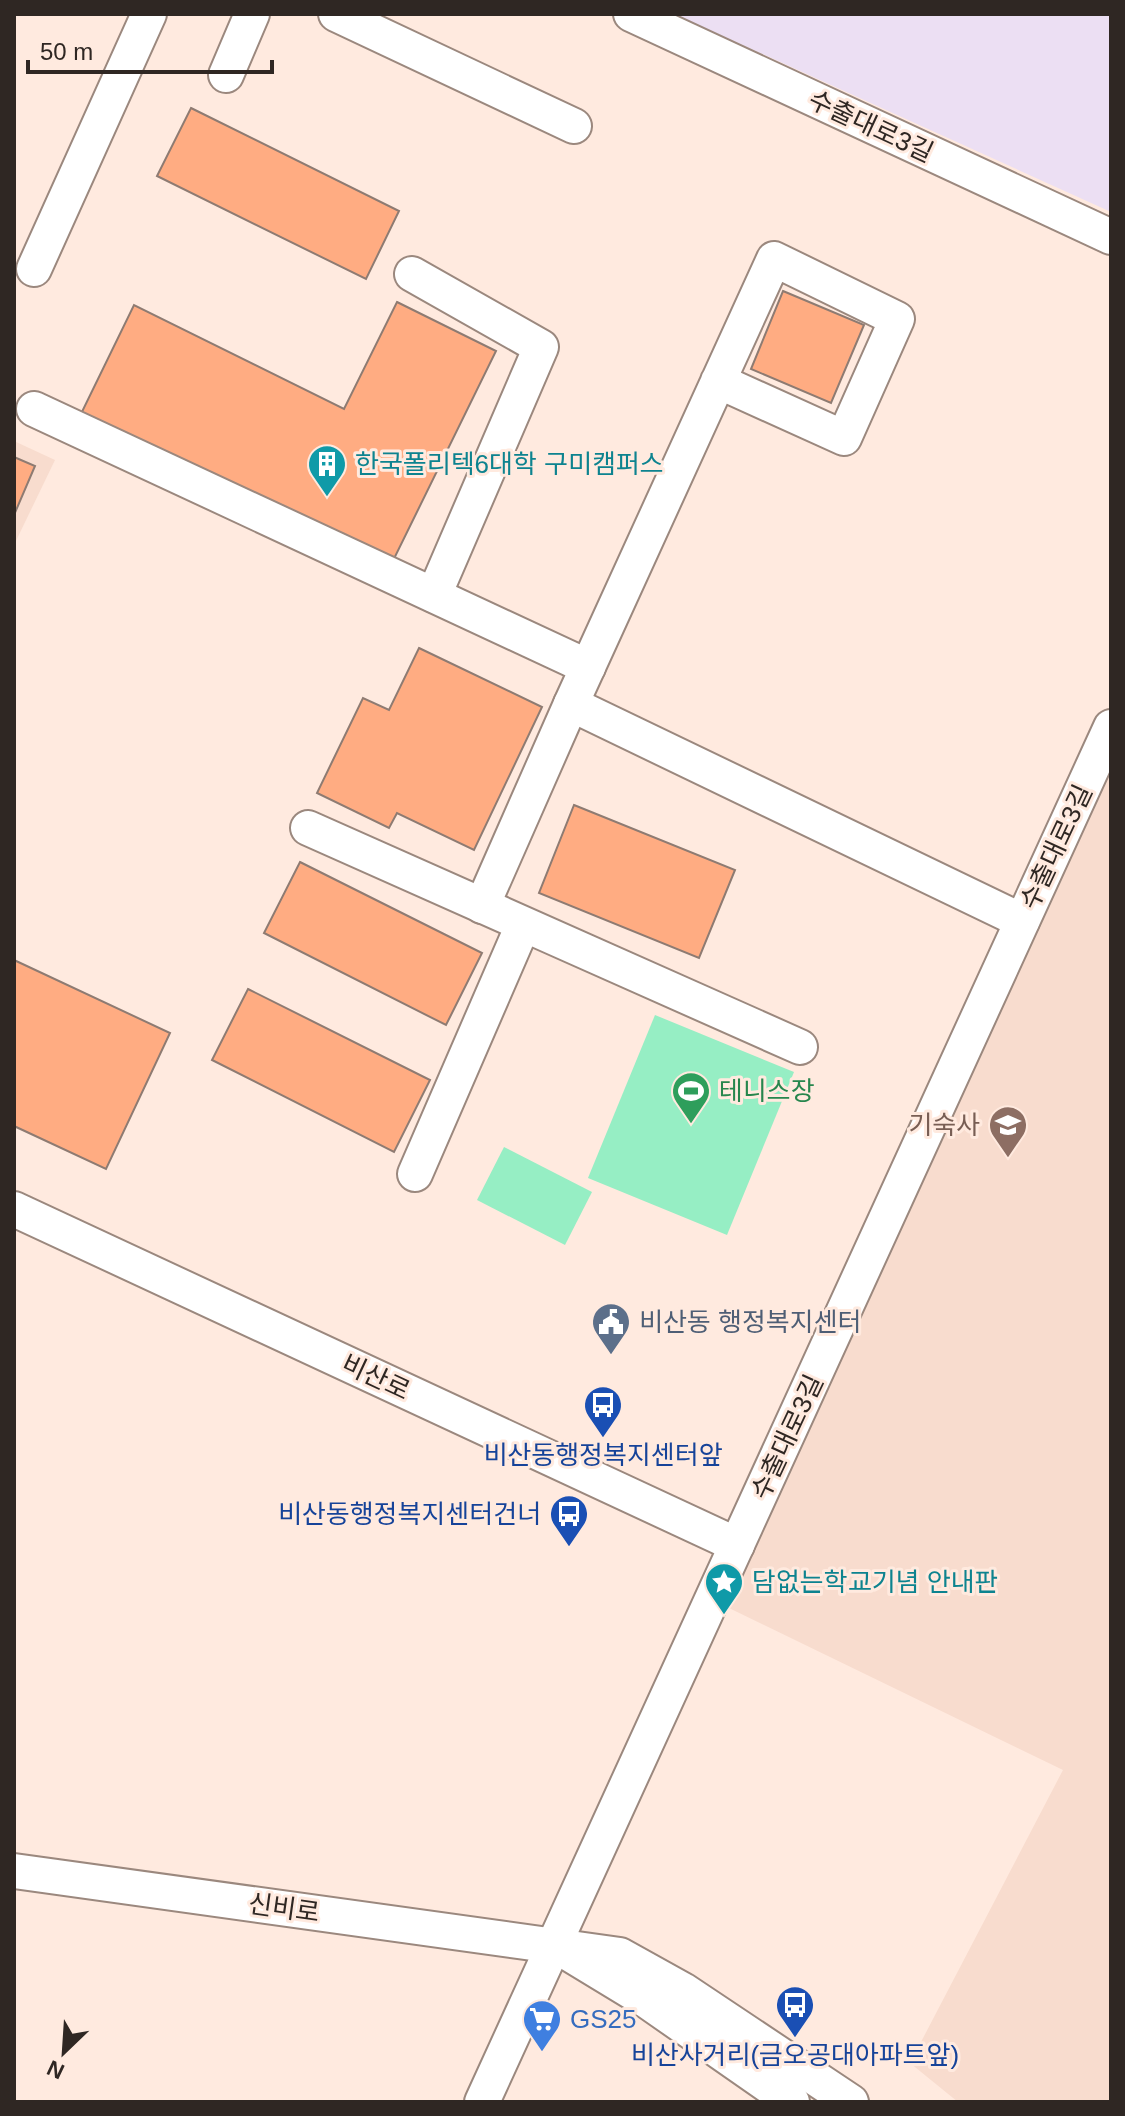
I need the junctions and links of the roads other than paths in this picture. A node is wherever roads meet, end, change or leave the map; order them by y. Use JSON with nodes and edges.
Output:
{"nodes":[{"id":1,"x":149,"y":14,"type":"edge"},
{"id":2,"x":252,"y":14,"type":"edge"},
{"id":3,"x":336,"y":14,"type":"edge"},
{"id":4,"x":631,"y":14,"type":"edge"},
{"id":5,"x":226,"y":75,"type":"dead end"},
{"id":6,"x":574,"y":126,"type":"dead end"},
{"id":7,"x":1111,"y":237,"type":"edge"},
{"id":8,"x":34,"y":269,"type":"dead end"},
{"id":9,"x":412,"y":274,"type":"dead end"},
{"id":10,"x":718,"y":381,"type":"junction"},
{"id":11,"x":34,"y":409,"type":"dead end"},
{"id":12,"x":434,"y":595,"type":"junction"},
{"id":13,"x":588,"y":667,"type":"junction"},
{"id":14,"x":571,"y":704,"type":"junction"},
{"id":15,"x":1111,"y":727,"type":"edge"},
{"id":16,"x":308,"y":828,"type":"dead end"},
{"id":17,"x":482,"y":906,"type":"junction"},
{"id":18,"x":1022,"y":921,"type":"junction"},
{"id":19,"x":523,"y":925,"type":"junction"},
{"id":20,"x":800,"y":1047,"type":"dead end"},
{"id":21,"x":415,"y":1174,"type":"dead end"},
{"id":22,"x":14,"y":1209,"type":"edge"},
{"id":23,"x":737,"y":1545,"type":"junction"},
{"id":24,"x":14,"y":1871,"type":"edge"},
{"id":25,"x":553,"y":1944,"type":"junction"},
{"id":26,"x":482,"y":2102,"type":"edge"},
{"id":27,"x":792,"y":2102,"type":"edge"},
{"id":28,"x":851,"y":2102,"type":"edge"}],
"edges":[{"from":1,"to":8,"type":"street"},
{"from":2,"to":5,"type":"street"},
{"from":3,"to":6,"type":"street"},
{"from":4,"to":7,"type":"street","name":"수출대로3길"},
{"from":9,"to":12,"type":"street"},
{"from":10,"to":10,"type":"street"},
{"from":10,"to":13,"type":"street"},
{"from":11,"to":12,"type":"street"},
{"from":12,"to":13,"type":"street"},
{"from":13,"to":14,"type":"street"},
{"from":14,"to":17,"type":"street"},
{"from":14,"to":18,"type":"street"},
{"from":15,"to":18,"type":"street","name":"수출대로3길"},
{"from":16,"to":17,"type":"street"},
{"from":17,"to":19,"type":"street"},
{"from":18,"to":23,"type":"street","name":"수출대로3길"},
{"from":19,"to":20,"type":"street"},
{"from":19,"to":21,"type":"street"},
{"from":22,"to":23,"type":"street","name":"비산로"},
{"from":23,"to":25,"type":"street","name":"수출대로3길"},
{"from":24,"to":25,"type":"street","name":"신비로"},
{"from":25,"to":26,"type":"street","name":"수출대로3길"},
{"from":25,"to":27,"type":"street","name":"신비로"},
{"from":25,"to":28,"type":"street","name":"신비로"}]}
